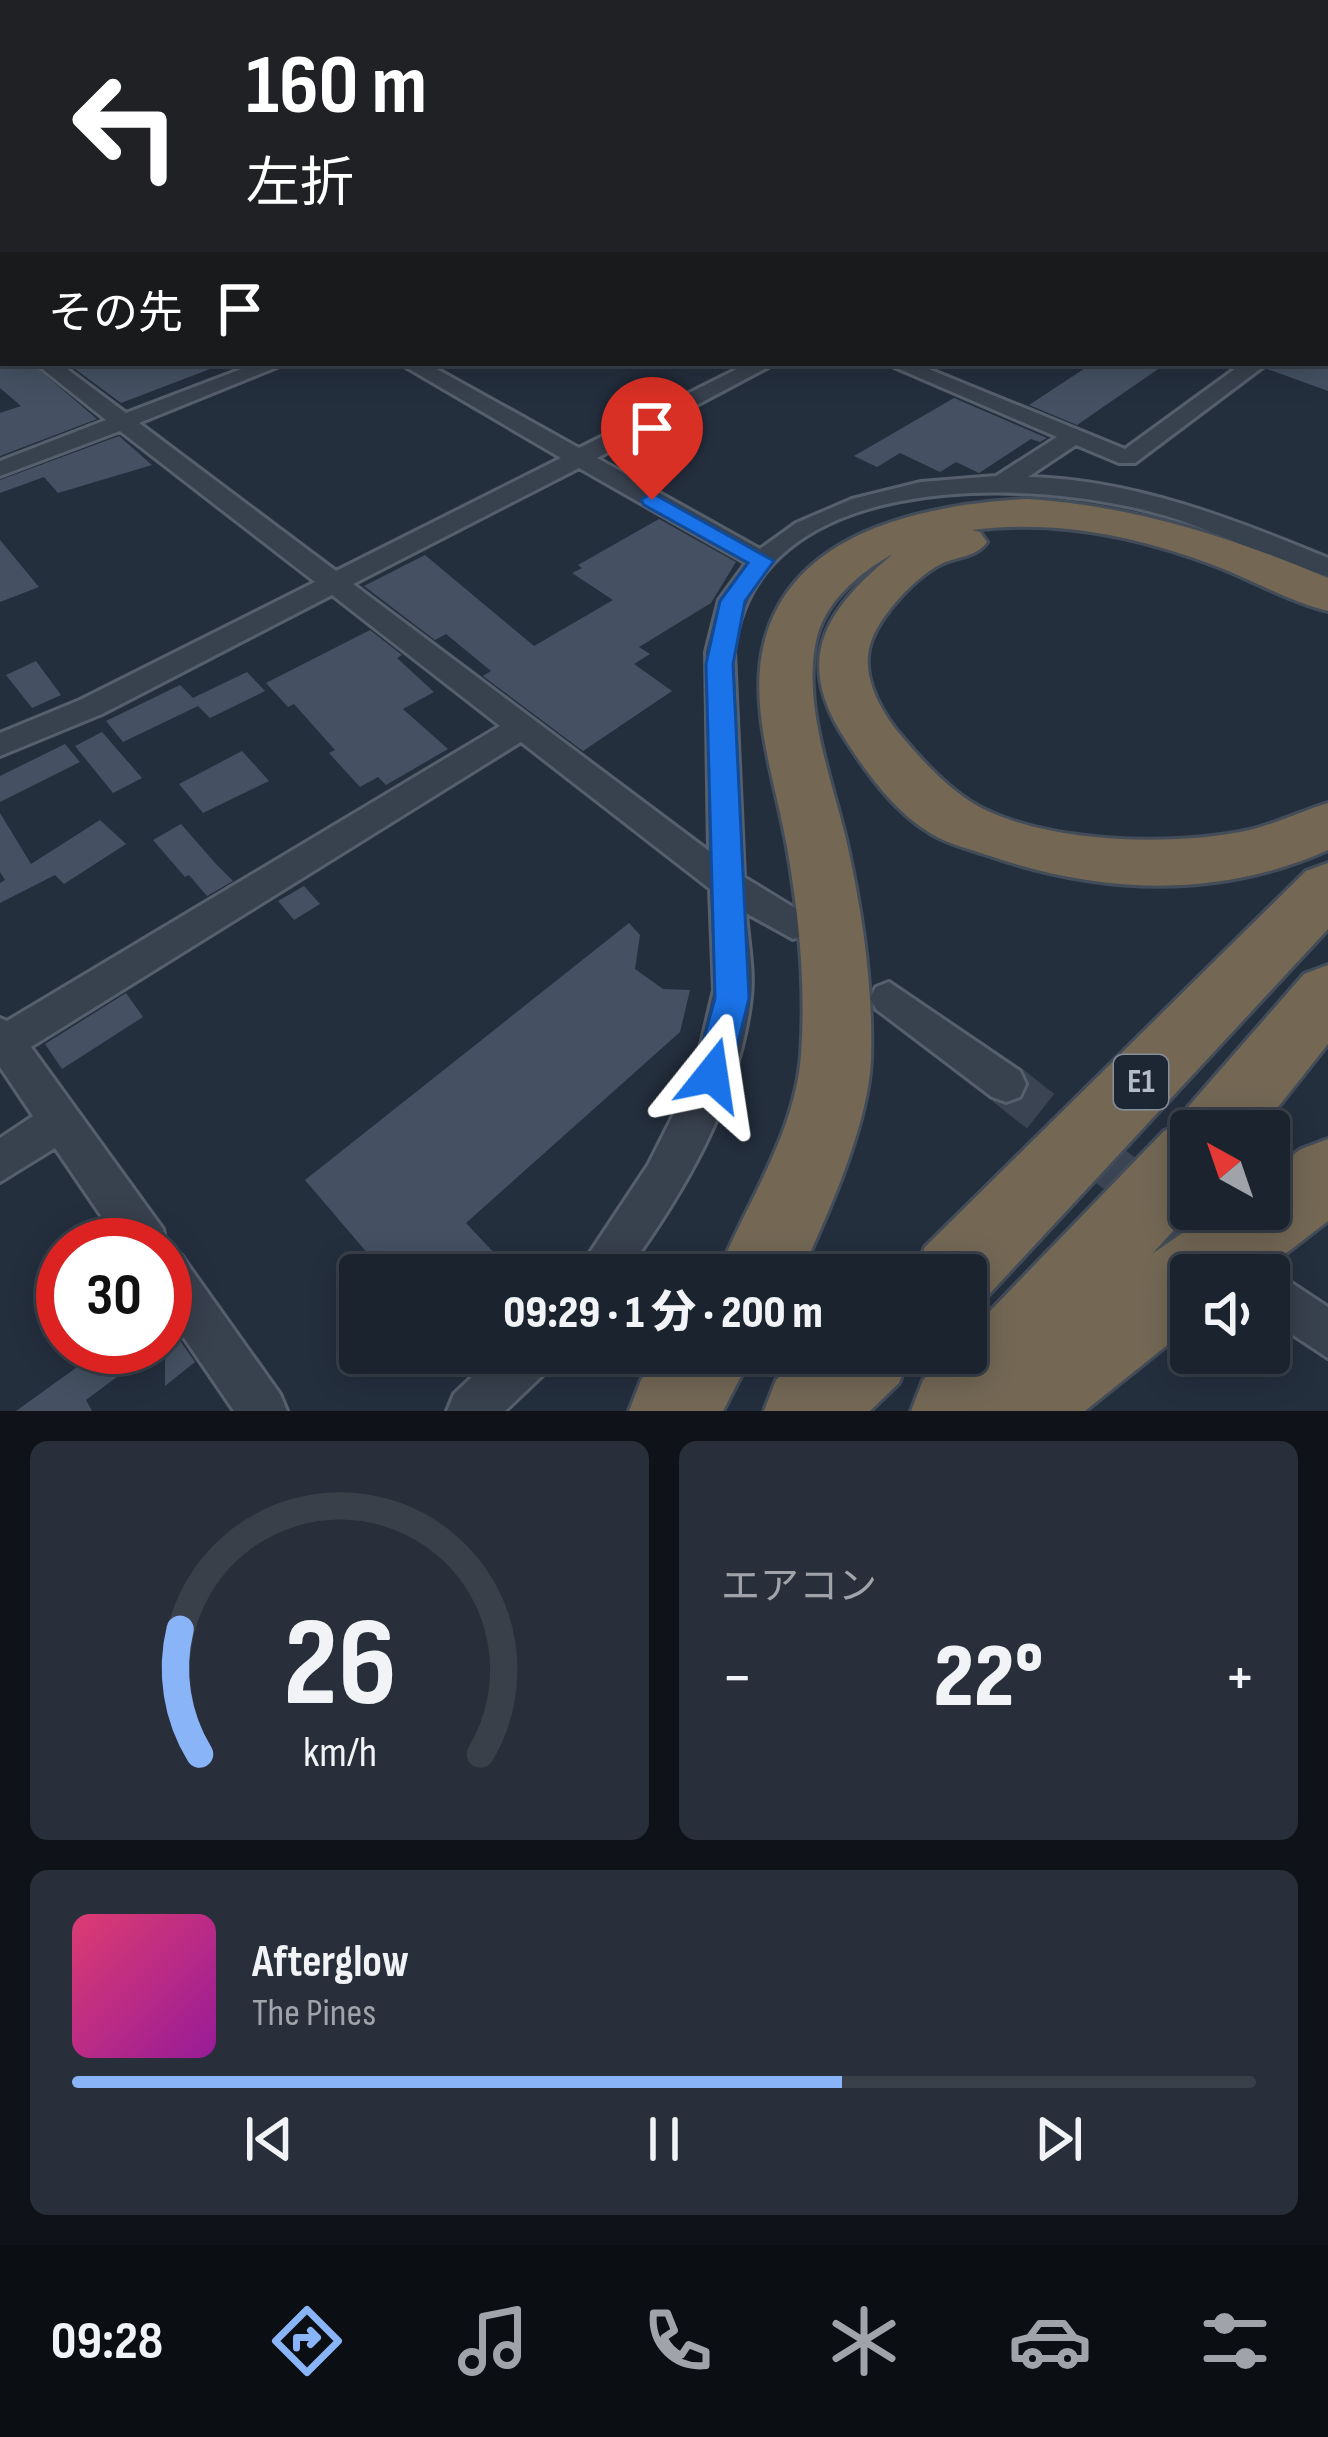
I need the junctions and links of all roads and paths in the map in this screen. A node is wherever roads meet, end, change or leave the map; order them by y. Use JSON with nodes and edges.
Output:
{"nodes":[{"id":1,"x":50,"y":366,"type":"edge"},
{"id":2,"x":268,"y":366,"type":"edge"},
{"id":3,"x":415,"y":366,"type":"edge"},
{"id":4,"x":758,"y":366,"type":"edge"},
{"id":5,"x":903,"y":366,"type":"edge"},
{"id":6,"x":1253,"y":366,"type":"edge"},
{"id":7,"x":123,"y":423,"type":"junction"},
{"id":8,"x":1074,"y":436,"type":"junction"},
{"id":9,"x":579,"y":459,"type":"junction"},
{"id":10,"x":0,"y":469,"type":"edge"},
{"id":11,"x":1005,"y":481,"type":"junction"},
{"id":12,"x":762,"y":561,"type":"junction"},
{"id":13,"x":1328,"y":568,"type":"edge"},
{"id":14,"x":338,"y":583,"type":"junction"},
{"id":15,"x":1328,"y":596,"type":"edge"},
{"id":16,"x":1328,"y":620,"type":"edge"},
{"id":17,"x":522,"y":727,"type":"junction"},
{"id":18,"x":0,"y":746,"type":"edge"},
{"id":19,"x":1328,"y":825,"type":"edge"},
{"id":20,"x":728,"y":884,"type":"junction"},
{"id":21,"x":1328,"y":888,"type":"edge"},
{"id":22,"x":794,"y":925,"type":"dead end"},
{"id":23,"x":1328,"y":994,"type":"edge"},
{"id":24,"x":890,"y":998,"type":"dead end"},
{"id":25,"x":2,"y":1038,"type":"edge"},
{"id":26,"x":1006,"y":1084,"type":"tunnel mouth"},
{"id":27,"x":1231,"y":1110,"type":"edge"},
{"id":28,"x":58,"y":1122,"type":"junction"},
{"id":29,"x":0,"y":1162,"type":"edge"},
{"id":30,"x":1328,"y":1175,"type":"edge"},
{"id":31,"x":1170,"y":1179,"type":"edge"},
{"id":32,"x":127,"y":1218,"type":"edge"},
{"id":33,"x":611,"y":1254,"type":"edge"},
{"id":34,"x":770,"y":1254,"type":"edge"},
{"id":35,"x":973,"y":1254,"type":"edge"},
{"id":36,"x":1220,"y":1254,"type":"edge"},
{"id":37,"x":1170,"y":1291,"type":"edge"},
{"id":38,"x":1290,"y":1307,"type":"edge"},
{"id":39,"x":192,"y":1309,"type":"edge"},
{"id":40,"x":1328,"y":1336,"type":"edge"},
{"id":41,"x":509,"y":1374,"type":"edge"},
{"id":42,"x":697,"y":1374,"type":"edge"},
{"id":43,"x":847,"y":1374,"type":"edge"},
{"id":44,"x":263,"y":1411,"type":"edge"},
{"id":45,"x":471,"y":1411,"type":"edge"},
{"id":46,"x":672,"y":1411,"type":"edge"},
{"id":47,"x":807,"y":1411,"type":"edge"},
{"id":48,"x":954,"y":1411,"type":"edge"},
{"id":49,"x":1016,"y":1411,"type":"edge"}],
"edges":[{"from":1,"to":7,"type":"street"},
{"from":2,"to":7,"type":"street"},
{"from":3,"to":9,"type":"street"},
{"from":4,"to":9,"type":"street"},
{"from":5,"to":8,"type":"street"},
{"from":6,"to":8,"type":"street"},
{"from":7,"to":10,"type":"street"},
{"from":7,"to":14,"type":"street"},
{"from":8,"to":11,"type":"street"},
{"from":9,"to":12,"type":"street"},
{"from":9,"to":14,"type":"street"},
{"from":11,"to":12,"type":"street"},
{"from":11,"to":13,"type":"street"},
{"from":12,"to":20,"type":"street"},
{"from":14,"to":17,"type":"street"},
{"from":14,"to":18,"type":"street"},
{"from":15,"to":34,"type":"highway"},
{"from":16,"to":19,"type":"highway"},
{"from":17,"to":20,"type":"street"},
{"from":17,"to":25,"type":"street"},
{"from":20,"to":22,"type":"street"},
{"from":20,"to":33,"type":"street"},
{"from":21,"to":35,"type":"highway","number":"E1"},
{"from":23,"to":27,"type":"highway","number":"E1"},
{"from":24,"to":26,"type":"street"},
{"from":25,"to":28,"type":"street"},
{"from":28,"to":29,"type":"street"},
{"from":28,"to":32,"type":"street"},
{"from":30,"to":36,"type":"highway"},
{"from":31,"to":48,"type":"highway","number":"E1"},
{"from":37,"to":49,"type":"highway"},
{"from":38,"to":40,"type":"street"},
{"from":39,"to":44,"type":"street"},
{"from":41,"to":45,"type":"street"},
{"from":42,"to":46,"type":"highway"},
{"from":43,"to":47,"type":"highway"}]}
